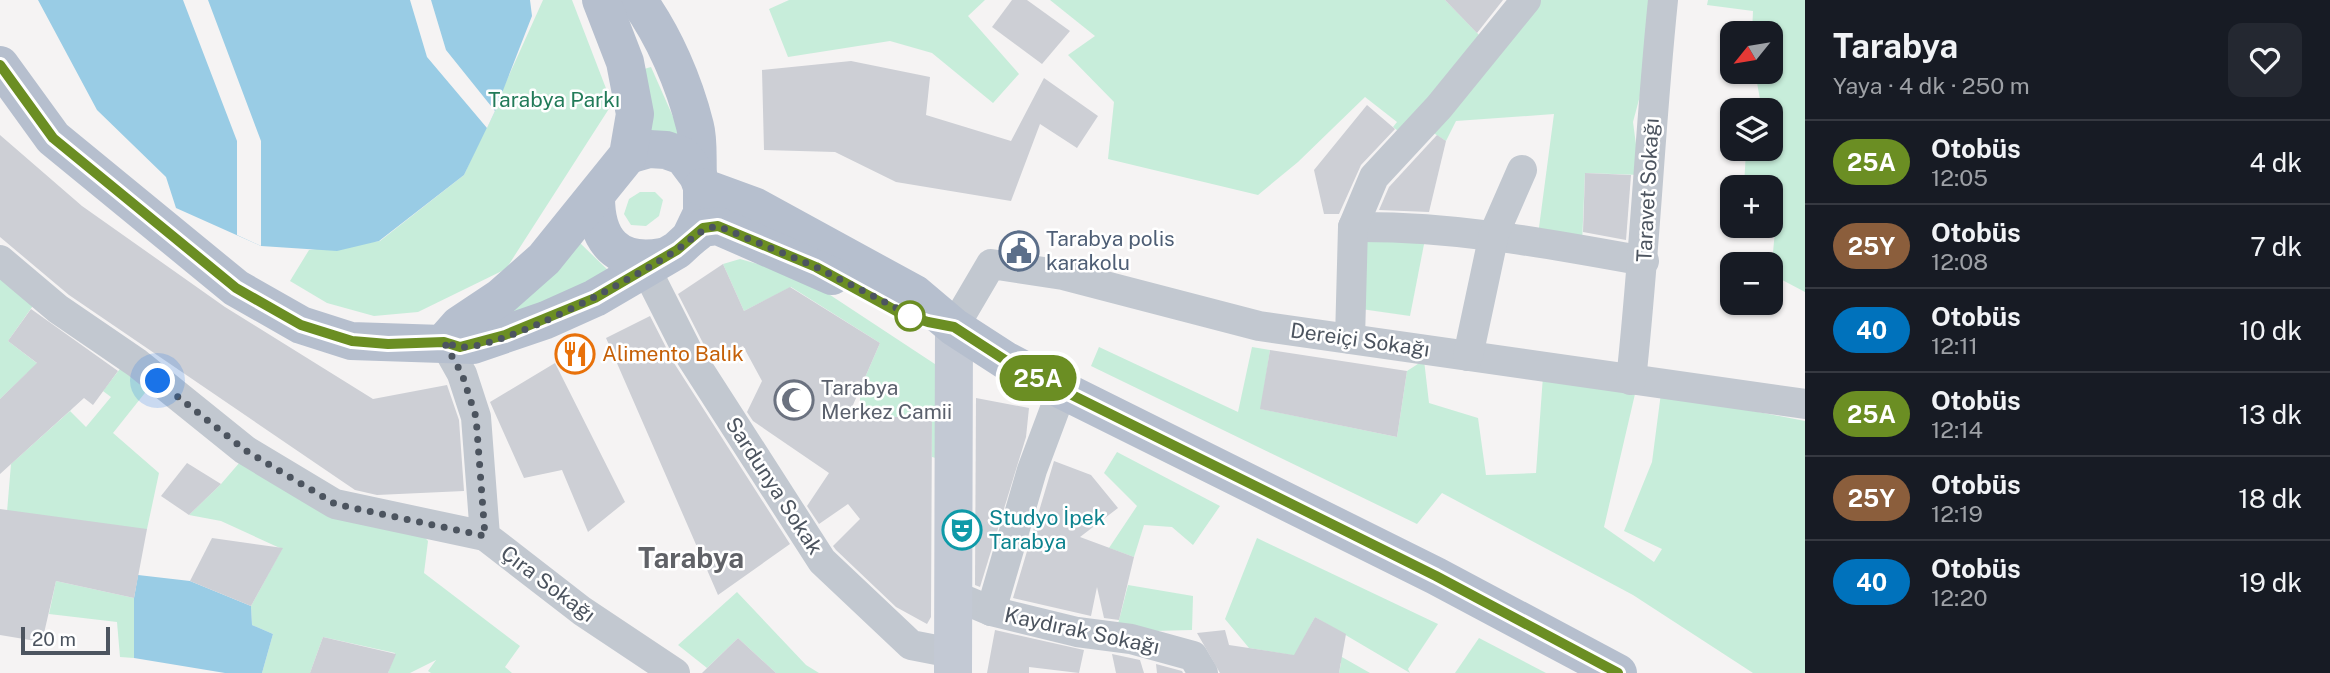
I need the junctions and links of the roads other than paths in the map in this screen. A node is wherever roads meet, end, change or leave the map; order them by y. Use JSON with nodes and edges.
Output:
{"nodes":[{"id":1,"x":601,"y":0,"type":"edge"},
{"id":2,"x":638,"y":0,"type":"edge"},
{"id":3,"x":1526,"y":0,"type":"edge"},
{"id":4,"x":1663,"y":0,"type":"edge"},
{"id":5,"x":0,"y":65,"type":"edge"},
{"id":6,"x":628,"y":155,"type":"junction"},
{"id":7,"x":1522,"y":170,"type":"dead end"},
{"id":8,"x":700,"y":181,"type":"junction"},
{"id":9,"x":596,"y":197,"type":"junction"},
{"id":10,"x":1353,"y":227,"type":"junction"},
{"id":11,"x":1494,"y":234,"type":"junction"},
{"id":12,"x":666,"y":254,"type":"junction"},
{"id":13,"x":0,"y":260,"type":"edge"},
{"id":14,"x":1644,"y":261,"type":"junction"},
{"id":15,"x":954,"y":327,"type":"junction"},
{"id":16,"x":1350,"y":339,"type":"junction"},
{"id":17,"x":444,"y":342,"type":"junction"},
{"id":18,"x":1468,"y":356,"type":"junction"},
{"id":19,"x":1631,"y":380,"type":"junction"},
{"id":20,"x":1062,"y":390,"type":"junction"},
{"id":21,"x":1805,"y":404,"type":"edge"},
{"id":22,"x":485,"y":536,"type":"junction"},
{"id":23,"x":953,"y":594,"type":"junction"},
{"id":24,"x":991,"y":611,"type":"junction"},
{"id":25,"x":953,"y":663,"type":"edge"},
{"id":26,"x":675,"y":673,"type":"edge"},
{"id":27,"x":1203,"y":673,"type":"edge"},
{"id":28,"x":1618,"y":673,"type":"edge"}],
"edges":[{"from":1,"to":6,"type":"main road"},
{"from":2,"to":8,"type":"main road"},
{"from":3,"to":10,"type":"street"},
{"from":4,"to":14,"type":"street","name":"Taravet Sokağı"},
{"from":5,"to":17,"type":"main road"},
{"from":6,"to":8,"type":"main road"},
{"from":6,"to":9,"type":"main road"},
{"from":7,"to":11,"type":"street"},
{"from":8,"to":12,"type":"main road"},
{"from":8,"to":15,"type":"main road"},
{"from":9,"to":12,"type":"main road"},
{"from":9,"to":17,"type":"main road"},
{"from":10,"to":11,"type":"street"},
{"from":10,"to":16,"type":"street"},
{"from":11,"to":14,"type":"street"},
{"from":11,"to":18,"type":"street"},
{"from":12,"to":15,"type":"main road"},
{"from":12,"to":17,"type":"main road"},
{"from":12,"to":25,"type":"street","name":"Sardunya Sokak"},
{"from":13,"to":22,"type":"street"},
{"from":14,"to":19,"type":"street","name":"Taravet Sokağı"},
{"from":15,"to":16,"type":"street","name":"Dereiçi Sokağı"},
{"from":15,"to":20,"type":"main road"},
{"from":15,"to":23,"type":"main road"},
{"from":16,"to":18,"type":"street","name":"Dereiçi Sokağı"},
{"from":17,"to":22,"type":"street","name":"Çıra Sokağı"},
{"from":18,"to":19,"type":"street","name":"Dereiçi Sokağı"},
{"from":19,"to":21,"type":"street","name":"Dereiçi Sokağı"},
{"from":20,"to":24,"type":"street"},
{"from":20,"to":28,"type":"main road"},
{"from":22,"to":26,"type":"street","name":"Çıra Sokağı"},
{"from":23,"to":24,"type":"street","name":"Kaydırak Sokağı"},
{"from":23,"to":25,"type":"main road"},
{"from":24,"to":27,"type":"street","name":"Kaydırak Sokağı"}]}
